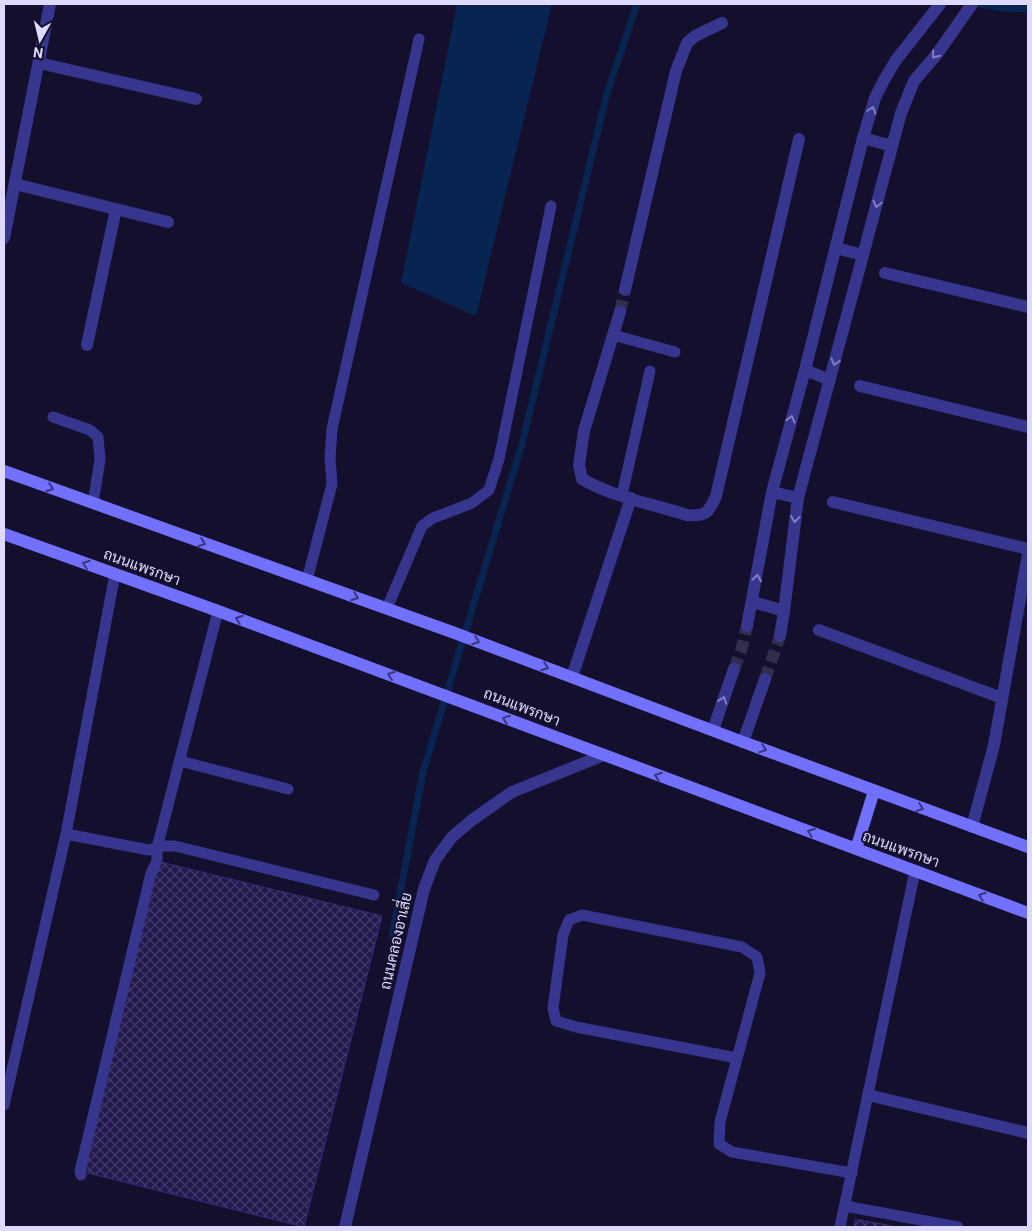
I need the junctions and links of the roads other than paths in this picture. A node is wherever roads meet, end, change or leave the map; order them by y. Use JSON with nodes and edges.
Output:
{"nodes":[{"id":1,"x":50,"y":4,"type":"edge"},
{"id":2,"x":972,"y":4,"type":"edge"},
{"id":3,"x":938,"y":7,"type":"edge"},
{"id":4,"x":722,"y":23,"type":"dead end"},
{"id":5,"x":419,"y":39,"type":"dead end"},
{"id":6,"x":39,"y":63,"type":"junction"},
{"id":7,"x":196,"y":99,"type":"dead end"},
{"id":8,"x":863,"y":138,"type":"junction"},
{"id":9,"x":799,"y":139,"type":"dead end"},
{"id":10,"x":892,"y":146,"type":"junction"},
{"id":11,"x":15,"y":184,"type":"junction"},
{"id":12,"x":551,"y":206,"type":"dead end"},
{"id":13,"x":116,"y":209,"type":"junction"},
{"id":14,"x":168,"y":222,"type":"dead end"},
{"id":15,"x":4,"y":238,"type":"edge"},
{"id":16,"x":836,"y":248,"type":"junction"},
{"id":17,"x":864,"y":255,"type":"junction"},
{"id":18,"x":885,"y":273,"type":"dead end"},
{"id":19,"x":625,"y":290,"type":"tunnel mouth"},
{"id":20,"x":1028,"y":307,"type":"edge"},
{"id":21,"x":620,"y":312,"type":"tunnel mouth"},
{"id":22,"x":613,"y":335,"type":"junction"},
{"id":23,"x":87,"y":345,"type":"dead end"},
{"id":24,"x":675,"y":352,"type":"dead end"},
{"id":25,"x":805,"y":370,"type":"junction"},
{"id":26,"x":650,"y":371,"type":"dead end"},
{"id":27,"x":830,"y":380,"type":"junction"},
{"id":28,"x":860,"y":386,"type":"dead end"},
{"id":29,"x":53,"y":417,"type":"dead end"},
{"id":30,"x":1028,"y":427,"type":"edge"},
{"id":31,"x":4,"y":471,"type":"edge"},
{"id":32,"x":772,"y":492,"type":"junction"},
{"id":33,"x":626,"y":497,"type":"junction"},
{"id":34,"x":798,"y":498,"type":"junction"},
{"id":35,"x":833,"y":502,"type":"dead end"},
{"id":36,"x":93,"y":503,"type":"junction"},
{"id":37,"x":4,"y":534,"type":"edge"},
{"id":38,"x":1028,"y":549,"type":"edge"},
{"id":39,"x":1028,"y":554,"type":"edge"},
{"id":40,"x":115,"y":574,"type":"junction"},
{"id":41,"x":307,"y":580,"type":"junction"},
{"id":42,"x":753,"y":602,"type":"junction"},
{"id":43,"x":387,"y":608,"type":"junction"},
{"id":44,"x":218,"y":611,"type":"junction"},
{"id":45,"x":784,"y":611,"type":"junction"},
{"id":46,"x":748,"y":626,"type":"tunnel mouth"},
{"id":47,"x":819,"y":630,"type":"dead end"},
{"id":48,"x":780,"y":636,"type":"tunnel mouth"},
{"id":49,"x":734,"y":669,"type":"tunnel mouth"},
{"id":50,"x":572,"y":677,"type":"junction"},
{"id":51,"x":764,"y":679,"type":"tunnel mouth"},
{"id":52,"x":1002,"y":698,"type":"junction"},
{"id":53,"x":712,"y":730,"type":"junction"},
{"id":54,"x":743,"y":742,"type":"junction"},
{"id":55,"x":604,"y":755,"type":"junction"},
{"id":56,"x":180,"y":761,"type":"junction"},
{"id":57,"x":288,"y":789,"type":"dead end"},
{"id":58,"x":874,"y":791,"type":"junction"},
{"id":59,"x":972,"y":826,"type":"junction"},
{"id":60,"x":66,"y":834,"type":"junction"},
{"id":61,"x":1028,"y":847,"type":"edge"},
{"id":62,"x":157,"y":848,"type":"junction"},
{"id":63,"x":856,"y":849,"type":"junction"},
{"id":64,"x":915,"y":871,"type":"junction"},
{"id":65,"x":374,"y":895,"type":"dead end"},
{"id":66,"x":1028,"y":913,"type":"edge"},
{"id":67,"x":737,"y":1058,"type":"junction"},
{"id":68,"x":868,"y":1095,"type":"junction"},
{"id":69,"x":4,"y":1105,"type":"edge"},
{"id":70,"x":1028,"y":1133,"type":"edge"},
{"id":71,"x":852,"y":1172,"type":"junction"},
{"id":72,"x":81,"y":1175,"type":"dead end"},
{"id":73,"x":845,"y":1206,"type":"junction"},
{"id":74,"x":345,"y":1227,"type":"edge"},
{"id":75,"x":840,"y":1227,"type":"edge"},
{"id":76,"x":958,"y":1227,"type":"edge"}],
"edges":[{"from":1,"to":6,"type":"street"},
{"from":2,"to":10,"type":"street","one_way":true},
{"from":8,"to":3,"type":"street","one_way":true},
{"from":4,"to":19,"type":"street"},
{"from":5,"to":41,"type":"lane"},
{"from":6,"to":7,"type":"street"},
{"from":6,"to":11,"type":"street"},
{"from":8,"to":10,"type":"street"},
{"from":8,"to":16,"type":"street"},
{"from":9,"to":33,"type":"street"},
{"from":10,"to":17,"type":"street","one_way":true},
{"from":11,"to":13,"type":"street"},
{"from":11,"to":15,"type":"street"},
{"from":12,"to":43,"type":"lane"},
{"from":13,"to":14,"type":"street"},
{"from":13,"to":23,"type":"street"},
{"from":16,"to":17,"type":"street"},
{"from":16,"to":25,"type":"street"},
{"from":17,"to":27,"type":"street","one_way":true},
{"from":18,"to":20,"type":"street"},
{"from":21,"to":22,"type":"street"},
{"from":22,"to":24,"type":"lane"},
{"from":22,"to":33,"type":"street"},
{"from":25,"to":27,"type":"street"},
{"from":32,"to":25,"type":"street","one_way":true},
{"from":26,"to":33,"type":"lane"},
{"from":27,"to":34,"type":"street"},
{"from":28,"to":30,"type":"street"},
{"from":29,"to":36,"type":"lane"},
{"from":31,"to":36,"type":"main road","one_way":true},
{"from":32,"to":34,"type":"street"},
{"from":42,"to":32,"type":"street","one_way":true},
{"from":33,"to":50,"type":"street"},
{"from":34,"to":45,"type":"street","one_way":true},
{"from":35,"to":38,"type":"street"},
{"from":36,"to":41,"type":"main road","one_way":true},
{"from":40,"to":37,"type":"main road","name":"ถนนแพรกษา","one_way":true},
{"from":39,"to":52,"type":"street"},
{"from":40,"to":44,"type":"main road","name":"ถนนแพรกษา"},
{"from":40,"to":60,"type":"lane"},
{"from":41,"to":43,"type":"main road","one_way":true},
{"from":42,"to":45,"type":"street"},
{"from":42,"to":46,"type":"street"},
{"from":43,"to":50,"type":"main road","one_way":true},
{"from":55,"to":44,"type":"main road","name":"ถนนแพรกษา","one_way":true},
{"from":44,"to":56,"type":"lane"},
{"from":45,"to":48,"type":"street"},
{"from":47,"to":52,"type":"street"},
{"from":53,"to":49,"type":"street","one_way":true},
{"from":50,"to":53,"type":"main road"},
{"from":51,"to":54,"type":"street"},
{"from":52,"to":59,"type":"street"},
{"from":53,"to":54,"type":"main road"},
{"from":54,"to":58,"type":"main road","one_way":true},
{"from":63,"to":55,"type":"main road","name":"ถนนแพรกษา","one_way":true},
{"from":55,"to":74,"type":"street","name":"ถนนคลองอาเสี่ย"},
{"from":56,"to":57,"type":"lane"},
{"from":56,"to":62,"type":"lane"},
{"from":58,"to":59,"type":"main road","one_way":true},
{"from":58,"to":63,"type":"main road"},
{"from":59,"to":61,"type":"main road"},
{"from":60,"to":62,"type":"lane"},
{"from":60,"to":69,"type":"lane"},
{"from":62,"to":65,"type":"lane"},
{"from":62,"to":72,"type":"lane"},
{"from":63,"to":64,"type":"main road","name":"ถนนแพรกษา"},
{"from":66,"to":64,"type":"main road","name":"ถนนแพรกษา","one_way":true},
{"from":64,"to":68,"type":"lane"},
{"from":67,"to":67,"type":"lane"},
{"from":67,"to":71,"type":"lane"},
{"from":68,"to":70,"type":"street"},
{"from":68,"to":71,"type":"lane"},
{"from":71,"to":73,"type":"lane"},
{"from":73,"to":75,"type":"lane"},
{"from":73,"to":76,"type":"lane"}]}
